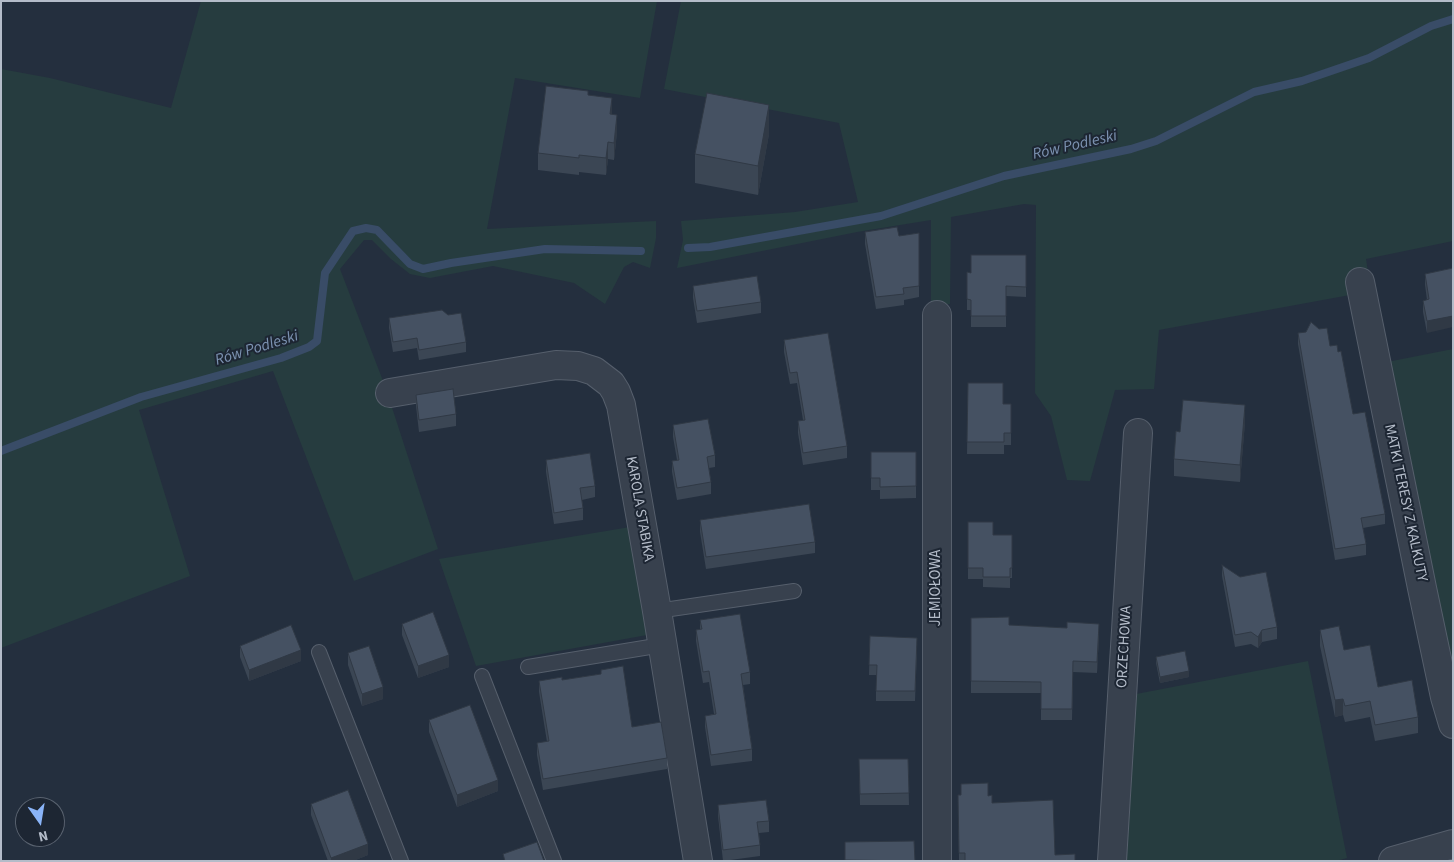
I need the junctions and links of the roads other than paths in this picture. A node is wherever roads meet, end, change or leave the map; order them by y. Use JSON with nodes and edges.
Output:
{"nodes":[{"id":1,"x":1360,"y":282,"type":"dead end"},
{"id":2,"x":937,"y":315,"type":"dead end"},
{"id":3,"x":390,"y":393,"type":"dead end"},
{"id":4,"x":1138,"y":433,"type":"dead end"},
{"id":5,"x":794,"y":591,"type":"dead end"},
{"id":6,"x":657,"y":611,"type":"junction"},
{"id":7,"x":662,"y":645,"type":"junction"},
{"id":8,"x":319,"y":652,"type":"dead end"},
{"id":9,"x":528,"y":667,"type":"dead end"},
{"id":10,"x":482,"y":676,"type":"dead end"},
{"id":11,"x":1453,"y":724,"type":"edge"},
{"id":12,"x":1453,"y":844,"type":"edge"},
{"id":13,"x":401,"y":861,"type":"edge"},
{"id":14,"x":554,"y":861,"type":"edge"},
{"id":15,"x":698,"y":861,"type":"edge"},
{"id":16,"x":937,"y":861,"type":"edge"},
{"id":17,"x":1112,"y":861,"type":"edge"},
{"id":18,"x":1393,"y":861,"type":"edge"}],
"edges":[{"from":1,"to":11,"type":"street","name":"MATKI TERESY Z KALKUTY"},
{"from":2,"to":16,"type":"street","name":"JEMIOŁOWA"},
{"from":3,"to":6,"type":"street","name":"KAROLA STABIKA"},
{"from":4,"to":17,"type":"street","name":"ORZECHOWA"},
{"from":5,"to":6,"type":"lane"},
{"from":6,"to":7,"type":"street","name":"KAROLA STABIKA"},
{"from":7,"to":9,"type":"lane"},
{"from":7,"to":15,"type":"street","name":"KAROLA STABIKA"},
{"from":8,"to":13,"type":"lane"},
{"from":10,"to":14,"type":"lane"},
{"from":12,"to":18,"type":"street"}]}
